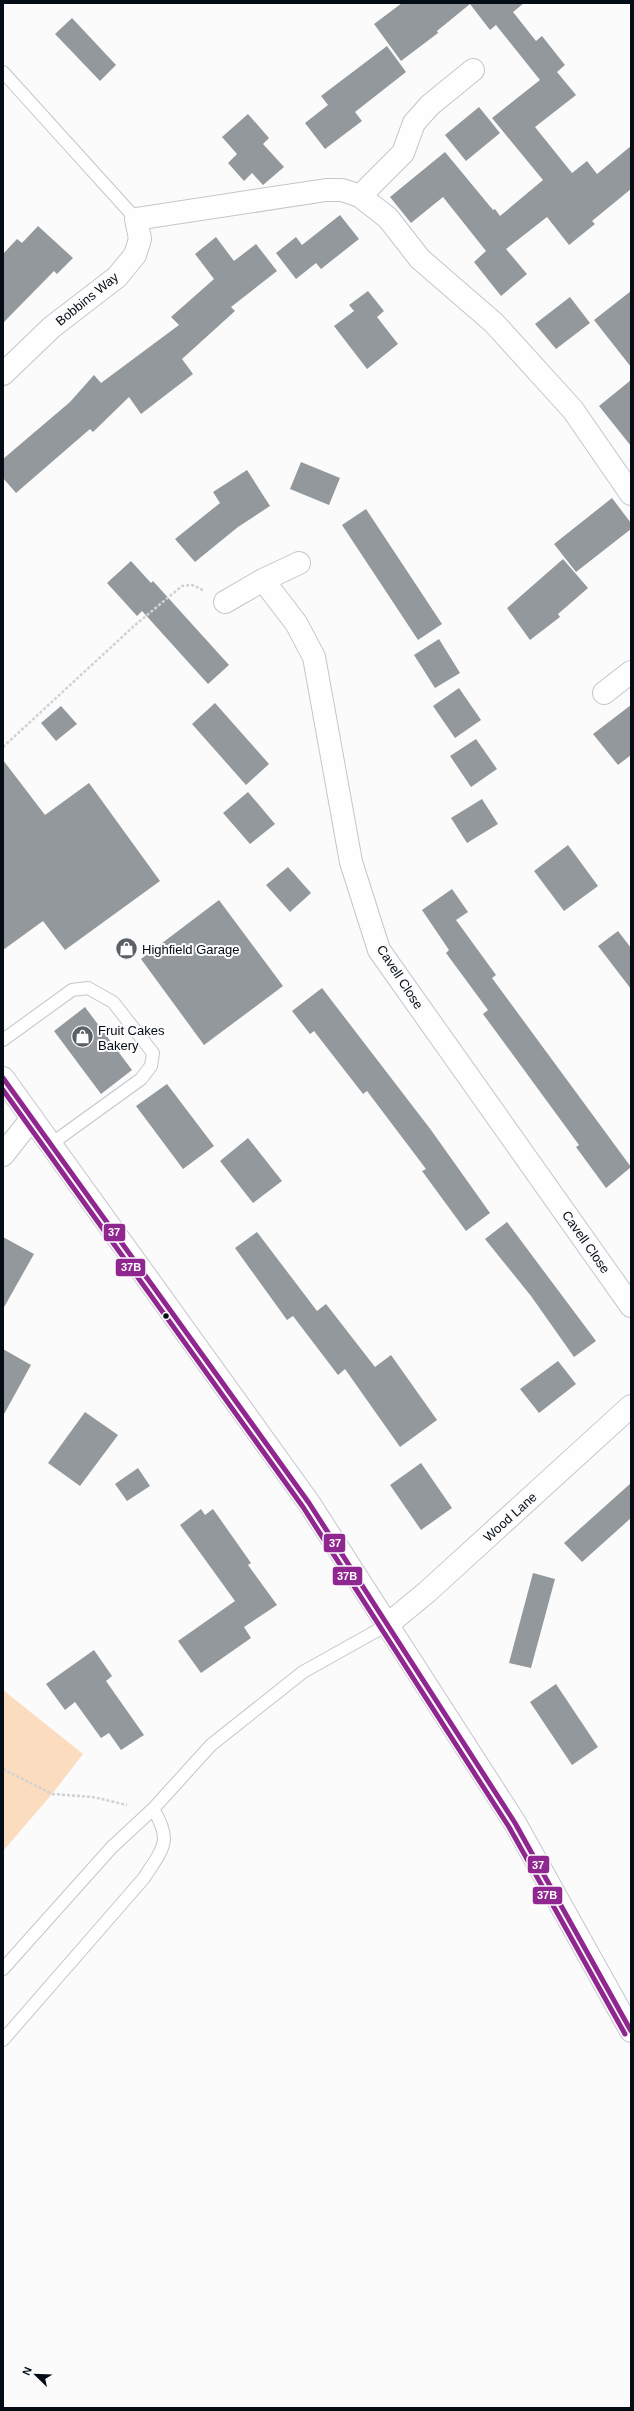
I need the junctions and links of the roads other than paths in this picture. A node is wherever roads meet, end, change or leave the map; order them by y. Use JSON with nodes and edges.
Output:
{"nodes":[{"id":1,"x":473,"y":70,"type":"dead end"},
{"id":2,"x":3,"y":72,"type":"edge"},
{"id":3,"x":360,"y":196,"type":"junction"},
{"id":4,"x":136,"y":219,"type":"junction"},
{"id":5,"x":5,"y":367,"type":"edge"},
{"id":6,"x":631,"y":494,"type":"edge"},
{"id":7,"x":299,"y":564,"type":"dead end"},
{"id":8,"x":263,"y":580,"type":"junction"},
{"id":9,"x":225,"y":602,"type":"dead end"},
{"id":10,"x":631,"y":672,"type":"edge"},
{"id":11,"x":604,"y":693,"type":"dead end"},
{"id":12,"x":3,"y":1040,"type":"edge"},
{"id":13,"x":3,"y":1078,"type":"edge"},
{"id":14,"x":32,"y":1118,"type":"junction"},
{"id":15,"x":51,"y":1144,"type":"junction"},
{"id":16,"x":3,"y":1155,"type":"edge"},
{"id":17,"x":631,"y":1306,"type":"edge"},
{"id":18,"x":631,"y":1406,"type":"edge"},
{"id":19,"x":387,"y":1625,"type":"junction"},
{"id":20,"x":153,"y":1809,"type":"junction"},
{"id":21,"x":3,"y":1969,"type":"edge"},
{"id":22,"x":631,"y":2031,"type":"edge"},
{"id":23,"x":3,"y":2040,"type":"edge"}],
"edges":[{"from":1,"to":3,"type":"street"},
{"from":2,"to":4,"type":"lane"},
{"from":3,"to":4,"type":"street"},
{"from":3,"to":6,"type":"street"},
{"from":4,"to":5,"type":"street","name":"Bobbins Way"},
{"from":7,"to":8,"type":"street"},
{"from":8,"to":9,"type":"street"},
{"from":8,"to":17,"type":"street","name":"Cavell Close"},
{"from":10,"to":11,"type":"street"},
{"from":12,"to":15,"type":"lane"},
{"from":13,"to":14,"type":"street"},
{"from":14,"to":15,"type":"street"},
{"from":14,"to":16,"type":"street"},
{"from":15,"to":19,"type":"street"},
{"from":18,"to":19,"type":"street","name":"Wood Lane"},
{"from":19,"to":20,"type":"lane"},
{"from":19,"to":22,"type":"street"},
{"from":20,"to":21,"type":"lane"},
{"from":20,"to":23,"type":"lane"}]}
